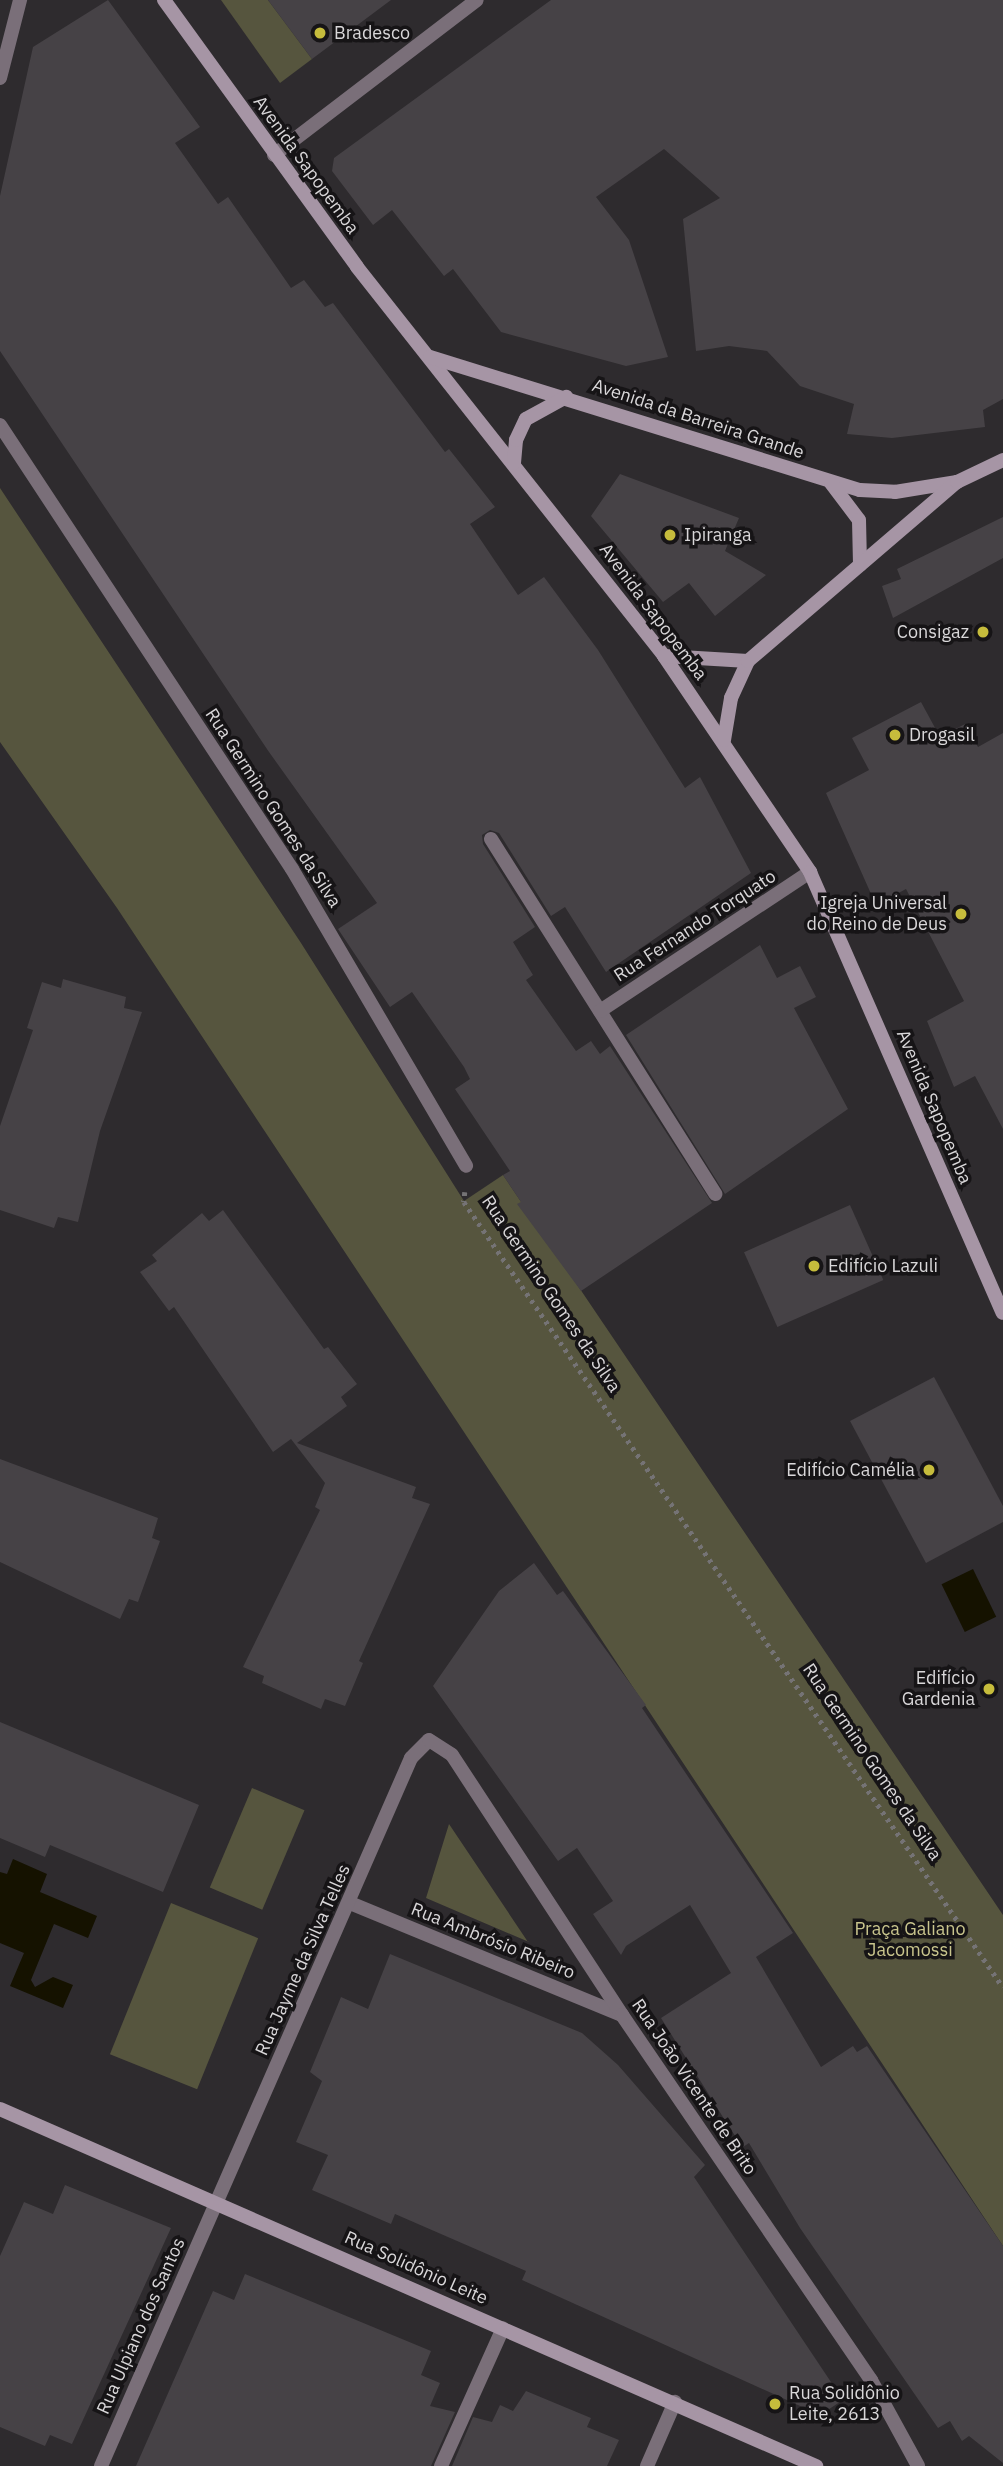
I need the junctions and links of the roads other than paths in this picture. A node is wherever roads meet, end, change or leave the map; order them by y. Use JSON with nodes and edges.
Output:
{"nodes":[{"id":1,"x":20,"y":0,"type":"edge"},
{"id":2,"x":164,"y":0,"type":"edge"},
{"id":3,"x":449,"y":0,"type":"edge"},
{"id":4,"x":477,"y":0,"type":"edge"},
{"id":5,"x":458,"y":13,"type":"junction"},
{"id":6,"x":0,"y":78,"type":"edge"},
{"id":7,"x":274,"y":155,"type":"junction"},
{"id":8,"x":430,"y":357,"type":"junction"},
{"id":9,"x":566,"y":397,"type":"junction"},
{"id":10,"x":0,"y":425,"type":"edge"},
{"id":11,"x":1003,"y":460,"type":"edge"},
{"id":12,"x":514,"y":463,"type":"junction"},
{"id":13,"x":957,"y":482,"type":"junction"},
{"id":14,"x":831,"y":483,"type":"junction"},
{"id":15,"x":860,"y":565,"type":"junction"},
{"id":16,"x":664,"y":656,"type":"junction"},
{"id":17,"x":748,"y":661,"type":"junction"},
{"id":18,"x":724,"y":740,"type":"junction"},
{"id":19,"x":491,"y":839,"type":"dead end"},
{"id":20,"x":810,"y":872,"type":"junction"},
{"id":21,"x":600,"y":1011,"type":"junction"},
{"id":22,"x":466,"y":1166,"type":"road end"},
{"id":23,"x":715,"y":1194,"type":"dead end"},
{"id":24,"x":1003,"y":1313,"type":"edge"},
{"id":25,"x":429,"y":1740,"type":"joint"},
{"id":26,"x":350,"y":1903,"type":"junction"},
{"id":27,"x":622,"y":2015,"type":"junction"},
{"id":28,"x":0,"y":2110,"type":"edge"},
{"id":29,"x":217,"y":2202,"type":"junction"},
{"id":30,"x":503,"y":2328,"type":"junction"},
{"id":31,"x":675,"y":2402,"type":"junction"},
{"id":32,"x":101,"y":2466,"type":"edge"},
{"id":33,"x":441,"y":2466,"type":"edge"},
{"id":34,"x":647,"y":2466,"type":"edge"},
{"id":35,"x":816,"y":2466,"type":"edge"},
{"id":36,"x":918,"y":2466,"type":"edge"}],
"edges":[{"from":1,"to":6,"type":"street"},
{"from":2,"to":7,"type":"main road","name":"Avenida Sapopemba"},
{"from":3,"to":5,"type":"street"},
{"from":4,"to":5,"type":"street"},
{"from":5,"to":7,"type":"street"},
{"from":7,"to":8,"type":"main road","name":"Avenida Sapopemba"},
{"from":8,"to":9,"type":"main road","name":"Avenida da Barreira Grande"},
{"from":8,"to":12,"type":"main road","name":"Avenida Sapopemba"},
{"from":9,"to":12,"type":"main road"},
{"from":9,"to":14,"type":"main road","name":"Avenida da Barreira Grande"},
{"from":10,"to":22,"type":"street","name":"Rua Germino Gomes da Silva"},
{"from":11,"to":13,"type":"main road","name":"Avenida da Barreira Grande"},
{"from":12,"to":16,"type":"main road","name":"Avenida Sapopemba"},
{"from":13,"to":14,"type":"main road","name":"Avenida da Barreira Grande"},
{"from":13,"to":15,"type":"main road","name":"Avenida da Barreira Grande"},
{"from":14,"to":15,"type":"main road"},
{"from":15,"to":17,"type":"main road","name":"Avenida da Barreira Grande"},
{"from":16,"to":17,"type":"main road"},
{"from":16,"to":18,"type":"main road","name":"Avenida Sapopemba"},
{"from":17,"to":18,"type":"main road","name":"Avenida da Barreira Grande"},
{"from":18,"to":20,"type":"main road","name":"Avenida Sapopemba"},
{"from":19,"to":21,"type":"street"},
{"from":20,"to":21,"type":"street","name":"Rua Fernando Torquato"},
{"from":20,"to":24,"type":"main road","name":"Avenida Sapopemba"},
{"from":21,"to":23,"type":"street"},
{"from":25,"to":26,"type":"street","name":"Rua Jayme da Silva Telles"},
{"from":25,"to":27,"type":"street","name":"Rua João Vicente de Brito"},
{"from":26,"to":27,"type":"street","name":"Rua Ambrósio Ribeiro"},
{"from":26,"to":29,"type":"street","name":"Rua Jayme da Silva Telles"},
{"from":27,"to":36,"type":"street","name":"Rua João Vicente de Brito"},
{"from":28,"to":29,"type":"main road","name":"Rua Solidônio Leite"},
{"from":29,"to":30,"type":"main road","name":"Rua Solidônio Leite"},
{"from":29,"to":32,"type":"street","name":"Rua Ulpiano dos Santos"},
{"from":30,"to":31,"type":"main road","name":"Rua Solidônio Leite"},
{"from":30,"to":33,"type":"street"},
{"from":31,"to":34,"type":"street"},
{"from":31,"to":35,"type":"main road","name":"Rua Solidônio Leite"}]}
